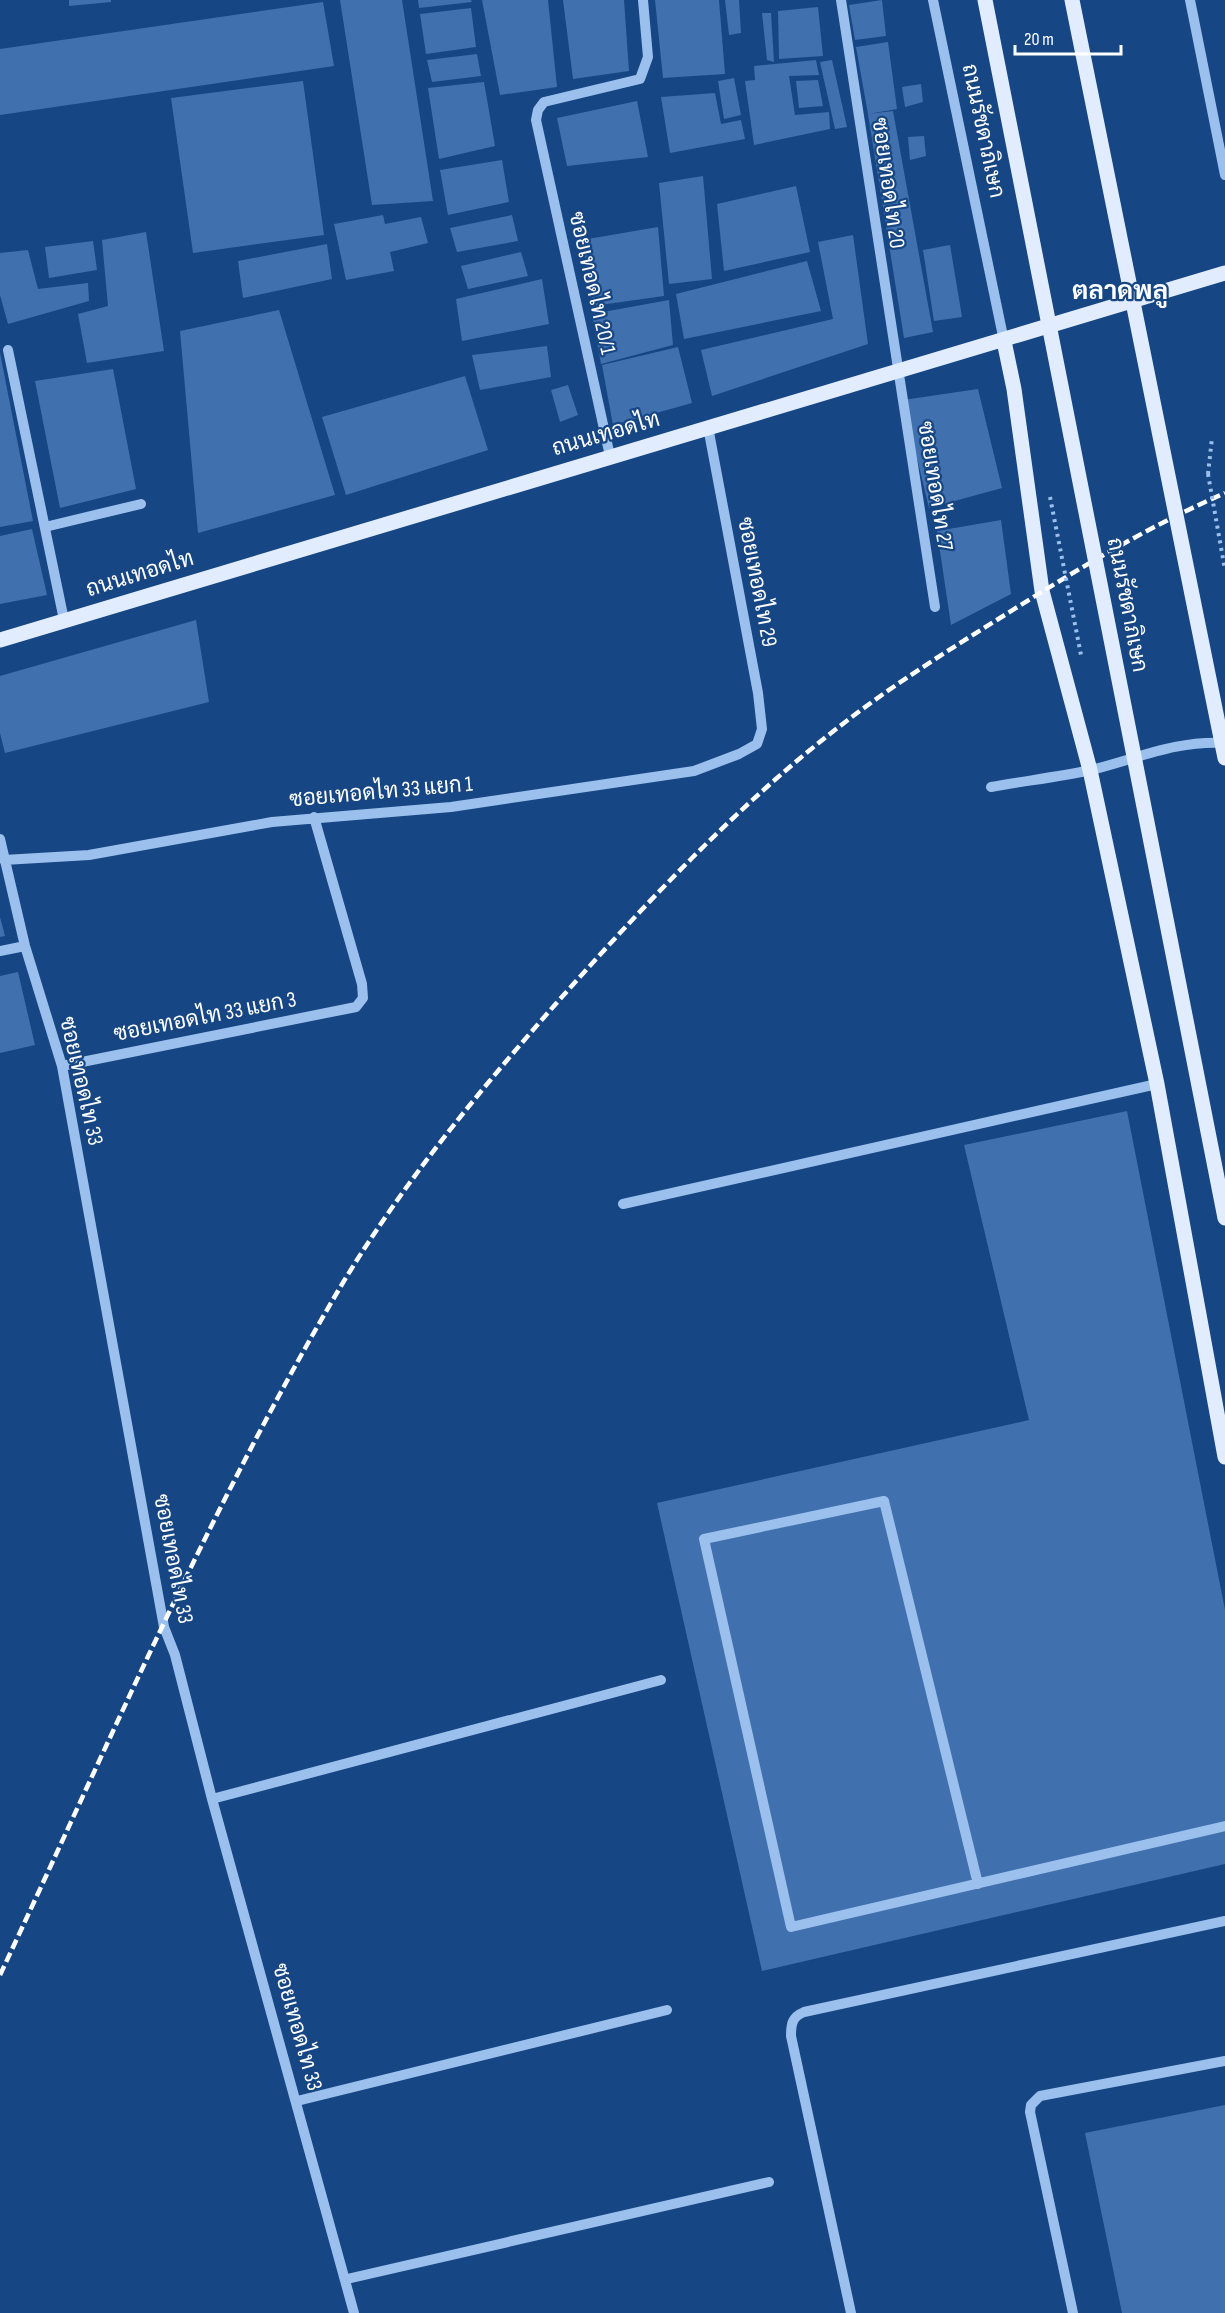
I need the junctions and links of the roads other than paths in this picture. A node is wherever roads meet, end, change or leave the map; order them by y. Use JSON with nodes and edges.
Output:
{"nodes":[{"id":1,"x":643,"y":0,"type":"edge"},
{"id":2,"x":841,"y":0,"type":"edge"},
{"id":3,"x":933,"y":0,"type":"edge"},
{"id":4,"x":986,"y":0,"type":"edge"},
{"id":5,"x":1072,"y":0,"type":"edge"},
{"id":6,"x":1190,"y":0,"type":"edge"},
{"id":7,"x":1225,"y":175,"type":"edge"},
{"id":8,"x":1225,"y":273,"type":"edge"},
{"id":9,"x":1004,"y":341,"type":"junction"},
{"id":10,"x":8,"y":350,"type":"dead end"},
{"id":11,"x":897,"y":371,"type":"junction"},
{"id":12,"x":708,"y":428,"type":"junction"},
{"id":13,"x":610,"y":456,"type":"junction"},
{"id":14,"x":141,"y":504,"type":"dead end"},
{"id":15,"x":45,"y":527,"type":"junction"},
{"id":16,"x":935,"y":607,"type":"dead end"},
{"id":17,"x":64,"y":620,"type":"junction"},
{"id":18,"x":0,"y":640,"type":"edge"},
{"id":19,"x":1225,"y":743,"type":"edge"},
{"id":20,"x":757,"y":744,"type":"joint"},
{"id":21,"x":1225,"y":758,"type":"edge"},
{"id":22,"x":1090,"y":770,"type":"junction"},
{"id":23,"x":991,"y":787,"type":"dead end"},
{"id":24,"x":314,"y":817,"type":"junction"},
{"id":25,"x":0,"y":839,"type":"edge"},
{"id":26,"x":4,"y":860,"type":"junction"},
{"id":27,"x":25,"y":946,"type":"junction"},
{"id":28,"x":0,"y":951,"type":"edge"},
{"id":29,"x":62,"y":1066,"type":"junction"},
{"id":30,"x":1157,"y":1084,"type":"junction"},
{"id":31,"x":623,"y":1204,"type":"dead end"},
{"id":32,"x":1225,"y":1218,"type":"edge"},
{"id":33,"x":1225,"y":1457,"type":"edge"},
{"id":34,"x":661,"y":1680,"type":"dead end"},
{"id":35,"x":212,"y":1799,"type":"junction"},
{"id":36,"x":1225,"y":1826,"type":"edge"},
{"id":37,"x":978,"y":1884,"type":"junction"},
{"id":38,"x":1225,"y":1921,"type":"edge"},
{"id":39,"x":667,"y":2010,"type":"dead end"},
{"id":40,"x":1225,"y":2061,"type":"edge"},
{"id":41,"x":297,"y":2101,"type":"junction"},
{"id":42,"x":769,"y":2182,"type":"dead end"},
{"id":43,"x":347,"y":2279,"type":"junction"},
{"id":44,"x":354,"y":2313,"type":"edge"},
{"id":45,"x":851,"y":2313,"type":"edge"},
{"id":46,"x":1073,"y":2313,"type":"edge"}],
"edges":[{"from":1,"to":13,"type":"street","name":"ซอยเทอดไท 20/1"},
{"from":2,"to":11,"type":"street","name":"ซอยเทอดไท 20"},
{"from":3,"to":9,"type":"street","name":"ถนนรัชดาภิเษก"},
{"from":4,"to":32,"type":"main road","name":"ถนนรัชดาภิเษก","bridge":true},
{"from":5,"to":21,"type":"main road","bridge":true},
{"from":6,"to":7,"type":"street"},
{"from":8,"to":9,"type":"main road","name":"ถนนเทอดไท"},
{"from":9,"to":11,"type":"main road","name":"ถนนเทอดไท"},
{"from":9,"to":22,"type":"main road"},
{"from":10,"to":15,"type":"street"},
{"from":11,"to":12,"type":"main road","name":"ถนนเทอดไท"},
{"from":11,"to":16,"type":"street","name":"ซอยเทอดไท 27"},
{"from":12,"to":13,"type":"main road","name":"ถนนเทอดไท"},
{"from":12,"to":20,"type":"street","name":"ซอยเทอดไท 29"},
{"from":13,"to":17,"type":"main road","name":"ถนนเทอดไท"},
{"from":14,"to":15,"type":"street"},
{"from":15,"to":17,"type":"street"},
{"from":17,"to":18,"type":"main road","name":"ถนนเทอดไท"},
{"from":19,"to":22,"type":"street"},
{"from":20,"to":24,"type":"street","name":"ซอยเทอดไท 33 แยก 1"},
{"from":22,"to":23,"type":"street"},
{"from":22,"to":30,"type":"main road"},
{"from":24,"to":26,"type":"street","name":"ซอยเทอดไท 33 แยก 1"},
{"from":24,"to":29,"type":"street","name":"ซอยเทอดไท 33 แยก 3"},
{"from":25,"to":26,"type":"street","name":"ซอยเทอดไท 33"},
{"from":26,"to":27,"type":"street","name":"ซอยเทอดไท 33"},
{"from":27,"to":28,"type":"street"},
{"from":27,"to":29,"type":"street","name":"ซอยเทอดไท 33"},
{"from":29,"to":35,"type":"street","name":"ซอยเทอดไท 33"},
{"from":30,"to":31,"type":"street"},
{"from":30,"to":33,"type":"main road"},
{"from":34,"to":35,"type":"street"},
{"from":35,"to":41,"type":"street","name":"ซอยเทอดไท 33"},
{"from":36,"to":37,"type":"street"},
{"from":37,"to":37,"type":"street"},
{"from":38,"to":45,"type":"street"},
{"from":39,"to":41,"type":"street"},
{"from":40,"to":46,"type":"street"},
{"from":41,"to":43,"type":"street","name":"ซอยเทอดไท 33"},
{"from":42,"to":43,"type":"street"},
{"from":43,"to":44,"type":"street","name":"ซอยเทอดไท 33"}]}
